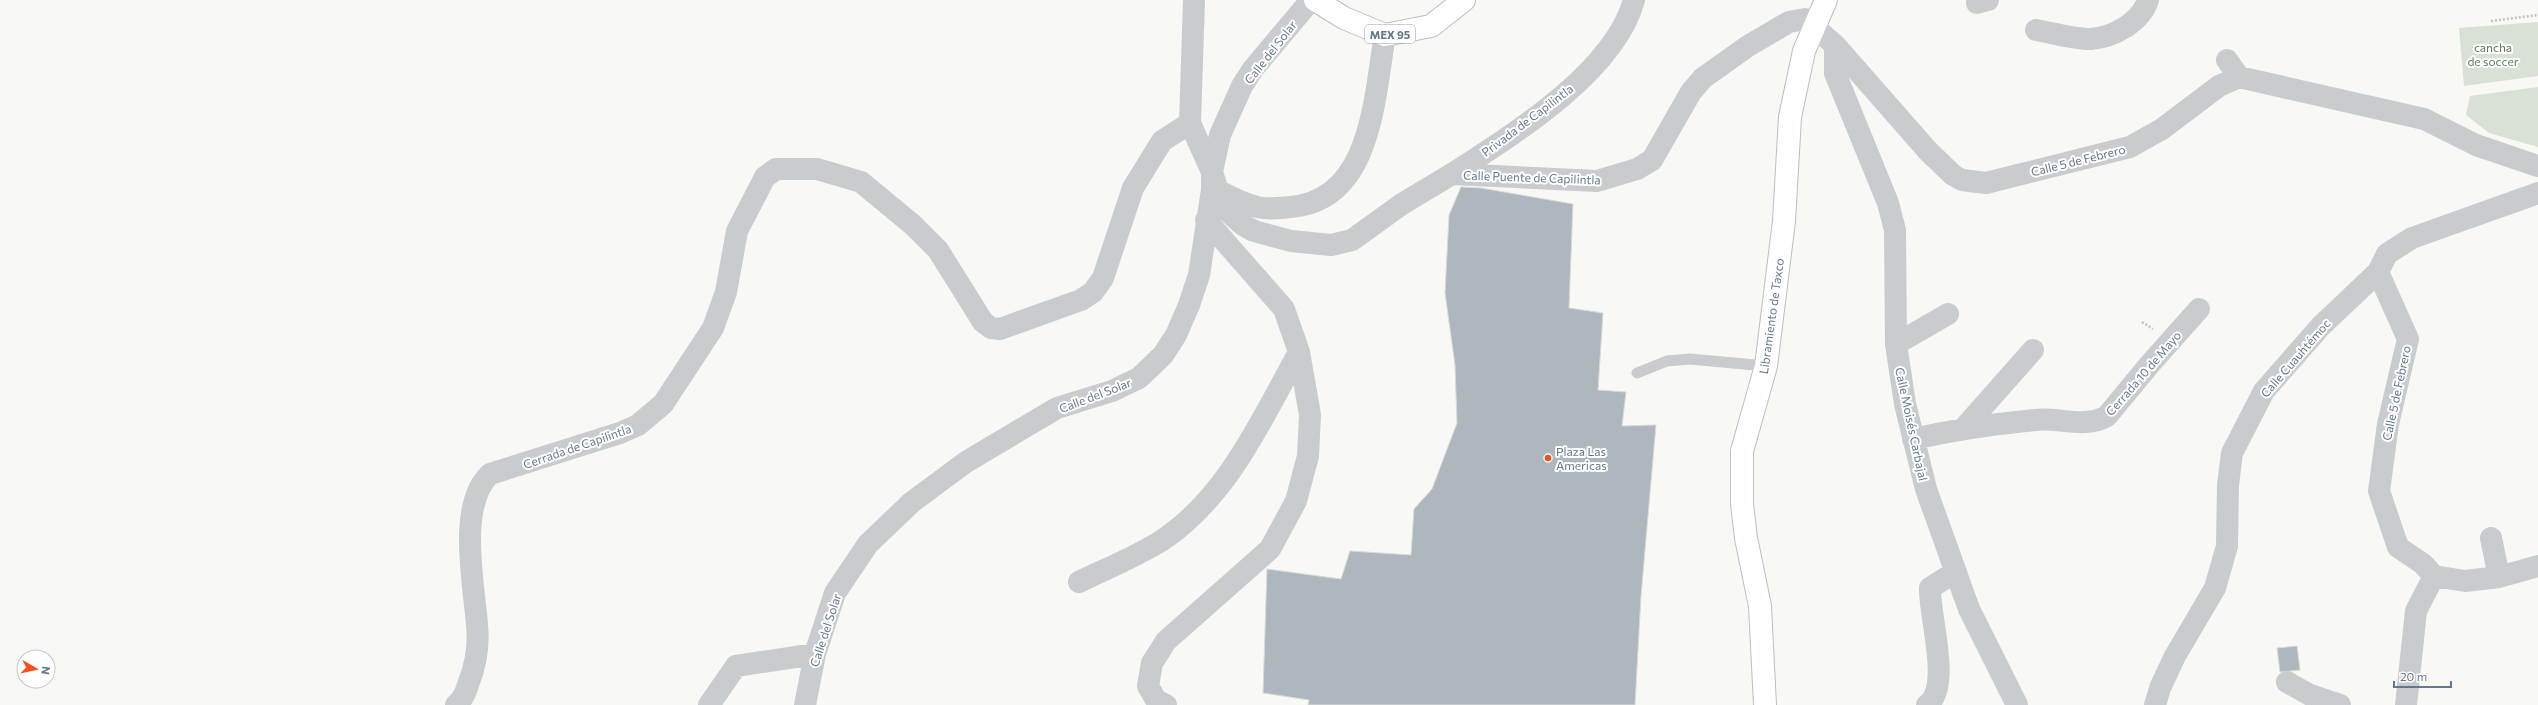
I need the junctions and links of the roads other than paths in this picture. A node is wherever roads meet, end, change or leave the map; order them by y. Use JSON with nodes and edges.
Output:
{"nodes":[{"id":1,"x":1194,"y":0,"type":"edge"},
{"id":2,"x":1310,"y":0,"type":"edge"},
{"id":3,"x":1315,"y":0,"type":"edge"},
{"id":4,"x":1464,"y":0,"type":"edge"},
{"id":5,"x":1634,"y":0,"type":"edge"},
{"id":6,"x":1826,"y":0,"type":"edge"},
{"id":7,"x":2148,"y":0,"type":"edge"},
{"id":8,"x":1815,"y":25,"type":"junction"},
{"id":9,"x":2036,"y":30,"type":"dead end"},
{"id":10,"x":1385,"y":35,"type":"junction"},
{"id":11,"x":1835,"y":45,"type":"junction"},
{"id":12,"x":2227,"y":60,"type":"dead end"},
{"id":13,"x":2239,"y":78,"type":"junction"},
{"id":14,"x":1190,"y":123,"type":"junction"},
{"id":15,"x":2538,"y":166,"type":"edge"},
{"id":16,"x":1452,"y":174,"type":"junction"},
{"id":17,"x":1215,"y":181,"type":"junction"},
{"id":18,"x":2538,"y":193,"type":"edge"},
{"id":19,"x":1206,"y":220,"type":"junction"},
{"id":20,"x":2378,"y":272,"type":"junction"},
{"id":21,"x":2199,"y":309,"type":"dead end"},
{"id":22,"x":1948,"y":314,"type":"dead end"},
{"id":23,"x":1896,"y":344,"type":"junction"},
{"id":24,"x":2033,"y":350,"type":"dead end"},
{"id":25,"x":1299,"y":352,"type":"junction"},
{"id":26,"x":1766,"y":366,"type":"junction"},
{"id":27,"x":1637,"y":373,"type":"dead end"},
{"id":28,"x":1964,"y":428,"type":"junction"},
{"id":29,"x":1913,"y":439,"type":"junction"},
{"id":30,"x":2491,"y":538,"type":"dead end"},
{"id":31,"x":2538,"y":566,"type":"edge"},
{"id":32,"x":1955,"y":572,"type":"junction"},
{"id":33,"x":2434,"y":576,"type":"junction"},
{"id":34,"x":2499,"y":577,"type":"junction"},
{"id":35,"x":1079,"y":582,"type":"dead end"},
{"id":36,"x":815,"y":654,"type":"junction"},
{"id":37,"x":2286,"y":682,"type":"dead end"},
{"id":38,"x":456,"y":705,"type":"edge"},
{"id":39,"x":709,"y":705,"type":"edge"},
{"id":40,"x":805,"y":705,"type":"edge"},
{"id":41,"x":1166,"y":705,"type":"edge"},
{"id":42,"x":1766,"y":705,"type":"edge"},
{"id":43,"x":1927,"y":705,"type":"edge"},
{"id":44,"x":2017,"y":705,"type":"edge"},
{"id":45,"x":2155,"y":705,"type":"edge"},
{"id":46,"x":2340,"y":705,"type":"edge"},
{"id":47,"x":2406,"y":705,"type":"edge"}],
"edges":[{"from":1,"to":14,"type":"street"},
{"from":2,"to":17,"type":"street","name":"Calle del Solar"},
{"from":3,"to":10,"type":"main road","number":"MEX 95"},
{"from":4,"to":10,"type":"main road","number":"MEX 95"},
{"from":5,"to":16,"type":"street","name":"Privada de Capilintla"},
{"from":6,"to":8,"type":"main road","name":"Libramiento de Taxco"},
{"from":7,"to":9,"type":"street"},
{"from":8,"to":11,"type":"street"},
{"from":8,"to":16,"type":"street","name":"Calle Puente de Capilintla"},
{"from":8,"to":26,"type":"main road","name":"Libramiento de Taxco"},
{"from":10,"to":17,"type":"street"},
{"from":11,"to":13,"type":"street","name":"Calle 5 de Febrero"},
{"from":11,"to":23,"type":"street","name":"Calle Moisés Carbajal"},
{"from":12,"to":13,"type":"street"},
{"from":13,"to":15,"type":"street"},
{"from":14,"to":17,"type":"street","name":"Calle Puente de Capilintla"},
{"from":14,"to":38,"type":"street","name":"Cerrada de Capilintla"},
{"from":16,"to":17,"type":"street","name":"Calle Puente de Capilintla"},
{"from":17,"to":19,"type":"street","name":"Calle del Solar"},
{"from":18,"to":20,"type":"street"},
{"from":19,"to":25,"type":"street"},
{"from":19,"to":36,"type":"street","name":"Calle del Solar"},
{"from":20,"to":33,"type":"street","name":"Calle 5 de Febrero"},
{"from":20,"to":45,"type":"street","name":"Calle Cuauhtémoc"},
{"from":21,"to":28,"type":"street","name":"Cerrada 10 de Mayo"},
{"from":22,"to":23,"type":"street"},
{"from":23,"to":29,"type":"street","name":"Calle Moisés Carbajal"},
{"from":24,"to":28,"type":"street"},
{"from":25,"to":35,"type":"street"},
{"from":25,"to":41,"type":"street"},
{"from":26,"to":27,"type":"lane"},
{"from":26,"to":42,"type":"main road","name":"Libramiento de Taxco"},
{"from":28,"to":29,"type":"street","name":"Cerrada 10 de Mayo"},
{"from":29,"to":32,"type":"street","name":"Calle Moisés Carbajal"},
{"from":30,"to":34,"type":"street"},
{"from":31,"to":34,"type":"street"},
{"from":32,"to":43,"type":"street"},
{"from":32,"to":44,"type":"street","name":"Calle Moisés Carbajal"},
{"from":33,"to":34,"type":"street"},
{"from":33,"to":47,"type":"street"},
{"from":36,"to":39,"type":"street"},
{"from":36,"to":40,"type":"street","name":"Calle del Solar"},
{"from":37,"to":46,"type":"street"}]}
